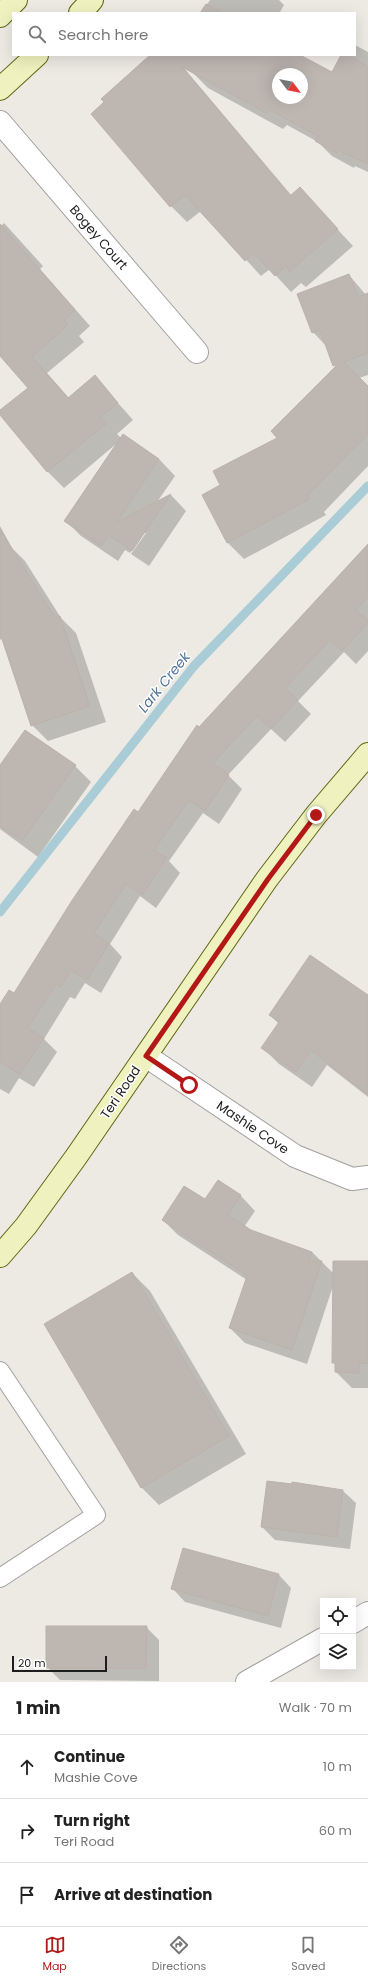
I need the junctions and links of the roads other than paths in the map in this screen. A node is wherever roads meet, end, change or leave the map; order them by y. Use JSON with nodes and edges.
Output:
{"nodes":[{"id":1,"x":16,"y":0,"type":"edge"},
{"id":2,"x":92,"y":0,"type":"edge"},
{"id":3,"x":81,"y":12,"type":"edge"},
{"id":4,"x":0,"y":16,"type":"edge"},
{"id":5,"x":36,"y":56,"type":"edge"},
{"id":6,"x":0,"y":89,"type":"edge"},
{"id":7,"x":0,"y":122,"type":"edge"},
{"id":8,"x":197,"y":352,"type":"dead end"},
{"id":9,"x":368,"y":754,"type":"edge"},
{"id":10,"x":146,"y":1056,"type":"junction"},
{"id":11,"x":368,"y":1177,"type":"edge"},
{"id":12,"x":0,"y":1256,"type":"edge"},
{"id":13,"x":0,"y":1370,"type":"edge"},
{"id":14,"x":0,"y":1578,"type":"edge"},
{"id":15,"x":368,"y":1613,"type":"edge"},
{"id":16,"x":356,"y":1620,"type":"edge"},
{"id":17,"x":320,"y":1641,"type":"edge"},
{"id":18,"x":247,"y":1682,"type":"edge"}],
"edges":[{"from":1,"to":4,"type":"street"},
{"from":2,"to":3,"type":"street"},
{"from":5,"to":6,"type":"street"},
{"from":7,"to":8,"type":"street","name":"Bogey Court"},
{"from":9,"to":10,"type":"street","name":"Teri Road"},
{"from":10,"to":11,"type":"street","name":"Mashie Cove"},
{"from":10,"to":12,"type":"street","name":"Teri Road"},
{"from":13,"to":14,"type":"lane"},
{"from":15,"to":16,"type":"street"},
{"from":17,"to":18,"type":"street"}]}
